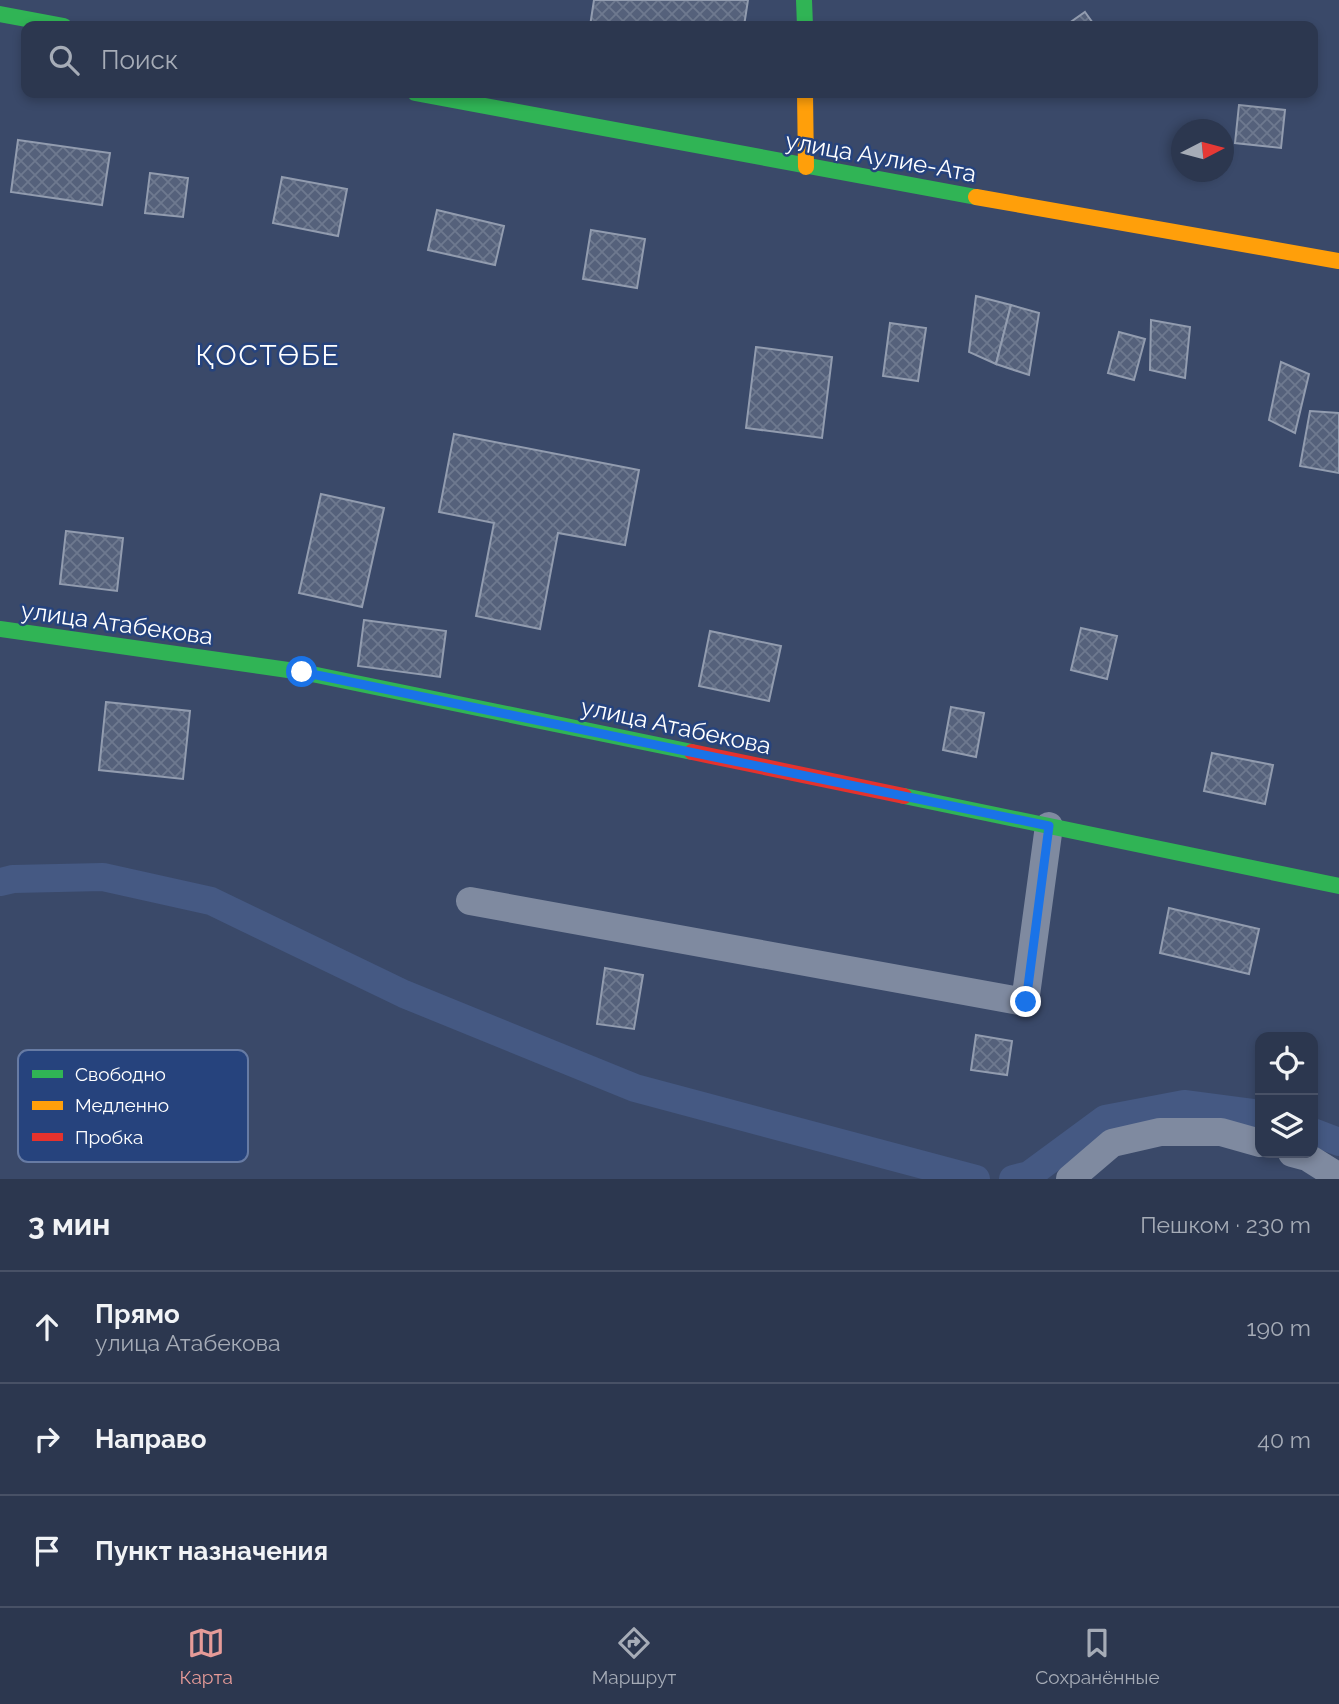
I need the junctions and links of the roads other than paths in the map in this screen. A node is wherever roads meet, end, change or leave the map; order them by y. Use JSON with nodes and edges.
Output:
{"nodes":[{"id":1,"x":804,"y":0,"type":"edge"},
{"id":2,"x":0,"y":14,"type":"edge"},
{"id":3,"x":37,"y":21,"type":"edge"},
{"id":4,"x":804,"y":21,"type":"edge"},
{"id":5,"x":441,"y":98,"type":"edge"},
{"id":6,"x":805,"y":98,"type":"edge"},
{"id":7,"x":806,"y":167,"type":"junction"},
{"id":8,"x":1339,"y":261,"type":"edge"},
{"id":9,"x":0,"y":629,"type":"edge"},
{"id":10,"x":1049,"y":826,"type":"junction"},
{"id":11,"x":1339,"y":887,"type":"edge"},
{"id":12,"x":470,"y":901,"type":"dead end"},
{"id":13,"x":1255,"y":1142,"type":"edge"},
{"id":14,"x":1309,"y":1158,"type":"edge"},
{"id":15,"x":1339,"y":1177,"type":"edge"},
{"id":16,"x":1070,"y":1179,"type":"edge"}],
"edges":[{"from":1,"to":4,"type":"street"},
{"from":2,"to":3,"type":"street"},
{"from":5,"to":7,"type":"street","name":"улица Аулие-Ата"},
{"from":6,"to":7,"type":"street"},
{"from":7,"to":8,"type":"street","name":"улица Аулие-Ата"},
{"from":9,"to":10,"type":"street","name":"улица Атабекова"},
{"from":10,"to":11,"type":"street","name":"улица Атабекова"},
{"from":10,"to":12,"type":"street"},
{"from":13,"to":16,"type":"street"},
{"from":14,"to":15,"type":"street"}]}
